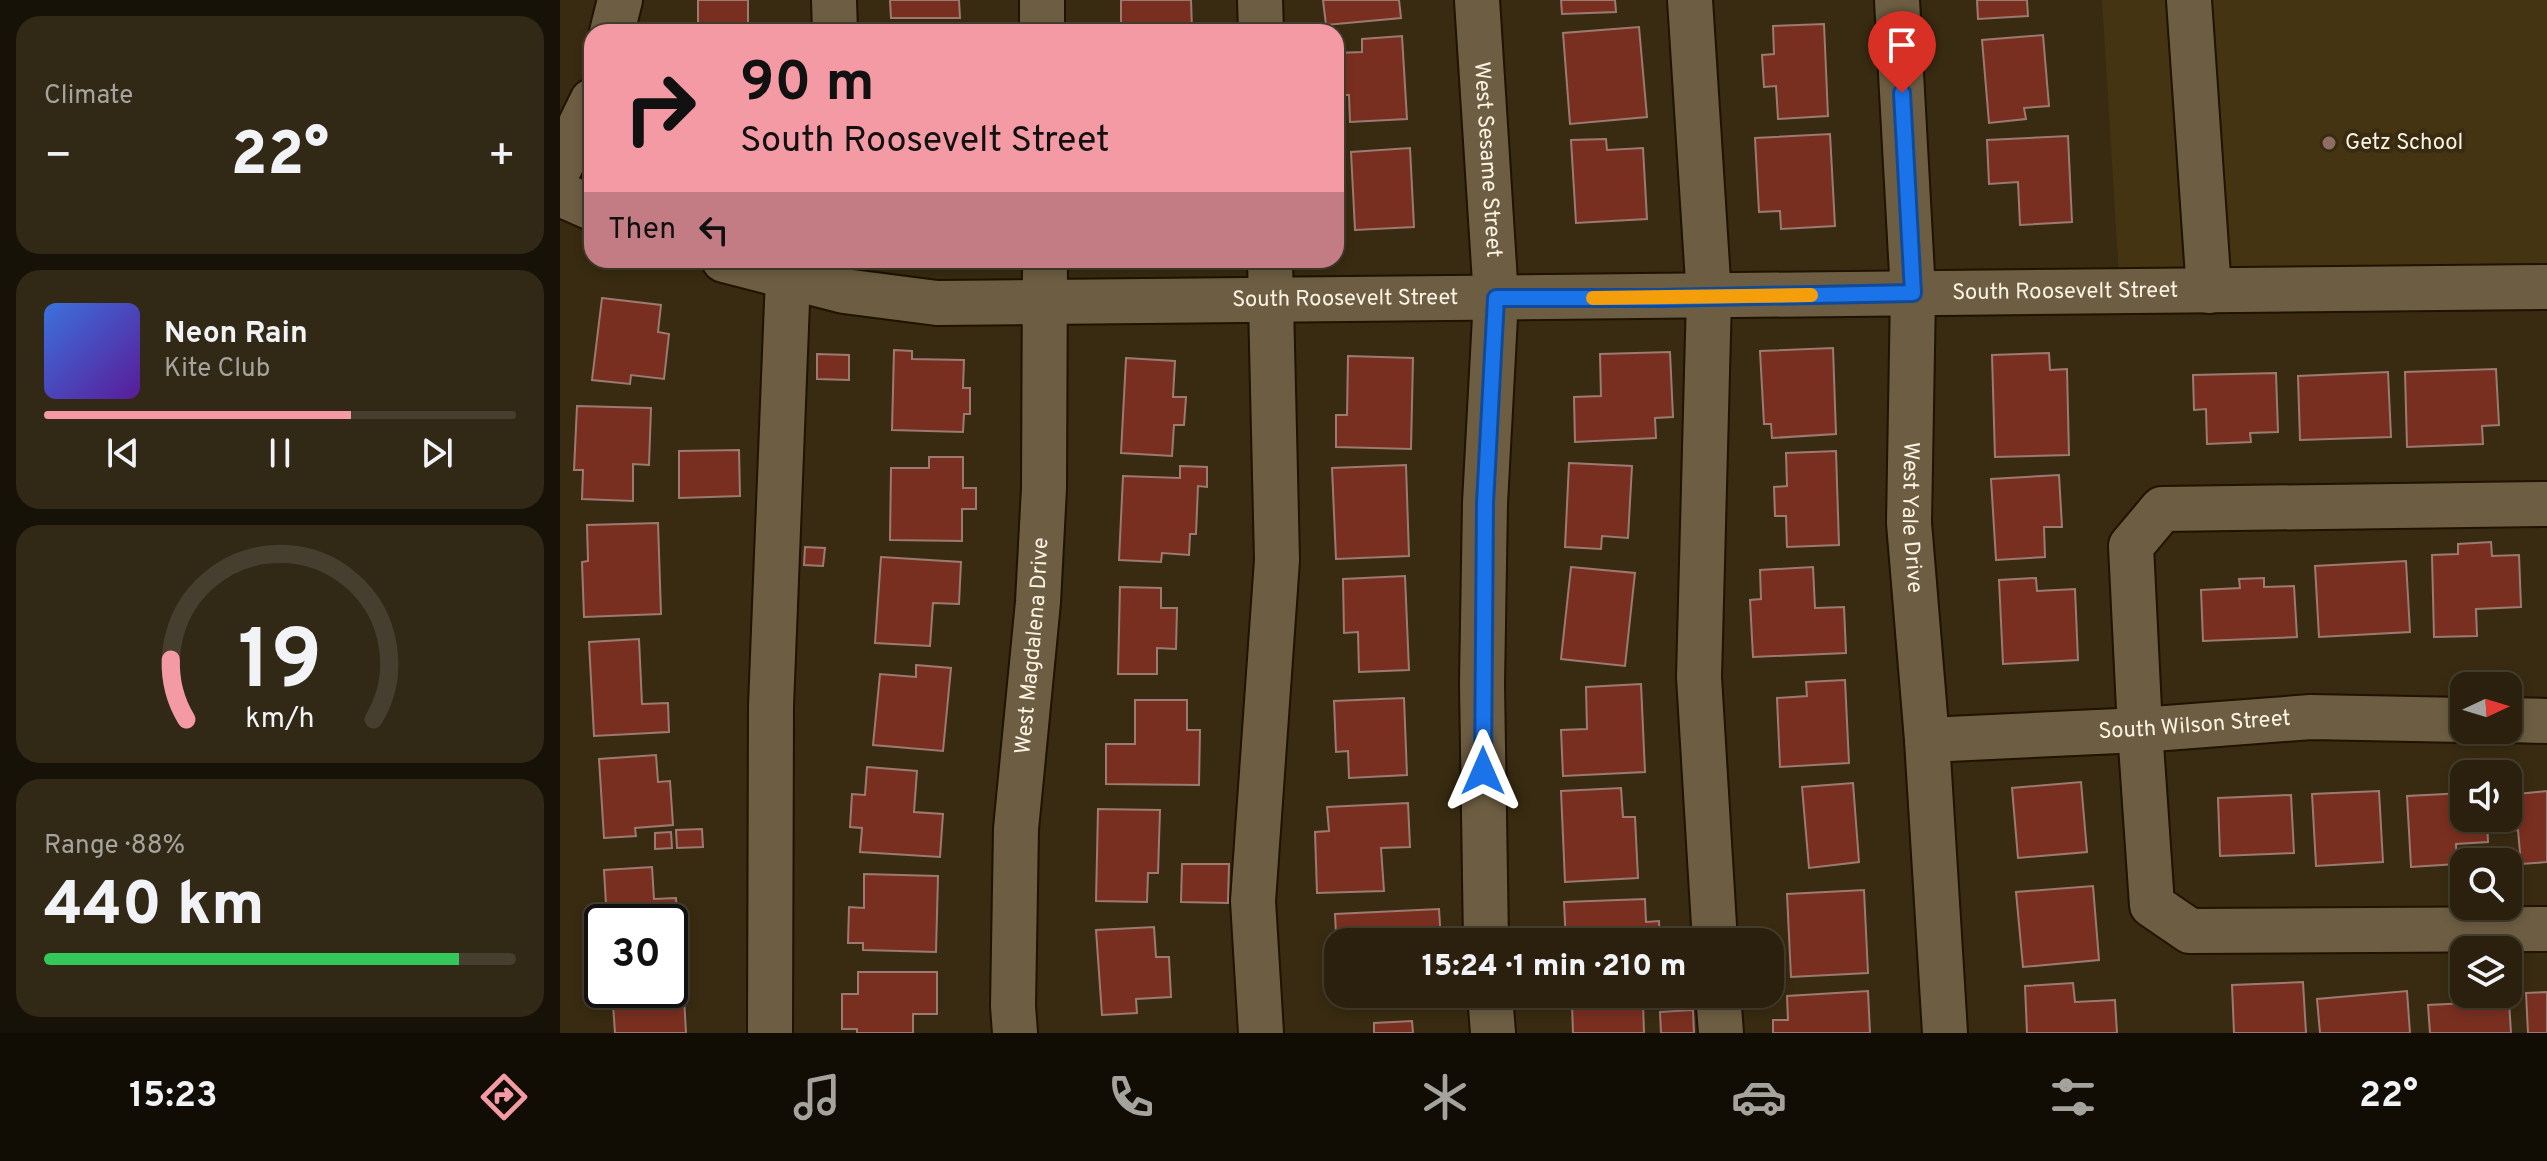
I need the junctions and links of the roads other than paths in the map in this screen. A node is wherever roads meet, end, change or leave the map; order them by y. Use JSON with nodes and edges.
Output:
{"nodes":[{"id":1,"x":620,"y":0,"type":"edge"},
{"id":2,"x":834,"y":0,"type":"edge"},
{"id":3,"x":1042,"y":0,"type":"edge"},
{"id":4,"x":1260,"y":0,"type":"edge"},
{"id":5,"x":1477,"y":0,"type":"edge"},
{"id":6,"x":1690,"y":0,"type":"edge"},
{"id":7,"x":1897,"y":0,"type":"edge"},
{"id":8,"x":2189,"y":0,"type":"edge"},
{"id":9,"x":614,"y":24,"type":"edge"},
{"id":10,"x":835,"y":24,"type":"edge"},
{"id":11,"x":1042,"y":24,"type":"edge"},
{"id":12,"x":1261,"y":24,"type":"edge"},
{"id":13,"x":584,"y":118,"type":"edge"},
{"id":14,"x":560,"y":167,"type":"edge"},
{"id":15,"x":560,"y":194,"type":"edge"},
{"id":16,"x":584,"y":204,"type":"edge"},
{"id":17,"x":1045,"y":268,"type":"edge"},
{"id":18,"x":790,"y":269,"type":"edge"},
{"id":19,"x":1271,"y":279,"type":"edge"},
{"id":20,"x":2547,"y":287,"type":"edge"},
{"id":21,"x":2209,"y":291,"type":"junction"},
{"id":22,"x":1913,"y":293,"type":"junction"},
{"id":23,"x":1709,"y":297,"type":"junction"},
{"id":24,"x":1496,"y":298,"type":"junction"},
{"id":25,"x":1046,"y":303,"type":"junction"},
{"id":26,"x":2547,"y":504,"type":"edge"},
{"id":27,"x":2450,"y":720,"type":"edge"},
{"id":28,"x":2522,"y":720,"type":"edge"},
{"id":29,"x":2547,"y":721,"type":"edge"},
{"id":30,"x":2140,"y":730,"type":"junction"},
{"id":31,"x":1927,"y":740,"type":"junction"},
{"id":32,"x":1486,"y":928,"type":"edge"},
{"id":33,"x":1714,"y":928,"type":"edge"},
{"id":34,"x":2547,"y":929,"type":"edge"},
{"id":35,"x":1491,"y":1008,"type":"edge"},
{"id":36,"x":1719,"y":1008,"type":"edge"},
{"id":37,"x":770,"y":1033,"type":"edge"},
{"id":38,"x":1015,"y":1033,"type":"edge"},
{"id":39,"x":1261,"y":1033,"type":"edge"},
{"id":40,"x":1493,"y":1033,"type":"edge"},
{"id":41,"x":1721,"y":1033,"type":"edge"},
{"id":42,"x":1945,"y":1033,"type":"edge"}],
"edges":[{"from":1,"to":9,"type":"street"},
{"from":2,"to":10,"type":"street"},
{"from":3,"to":11,"type":"street"},
{"from":4,"to":12,"type":"street"},
{"from":5,"to":24,"type":"street","name":"West Sesame Street"},
{"from":6,"to":23,"type":"street"},
{"from":7,"to":22,"type":"street","name":"West Yale Drive"},
{"from":8,"to":21,"type":"street"},
{"from":13,"to":14,"type":"street"},
{"from":15,"to":16,"type":"street"},
{"from":17,"to":25,"type":"street","name":"West Magdalena Drive"},
{"from":18,"to":25,"type":"street","name":"South Roosevelt Street"},
{"from":18,"to":37,"type":"street"},
{"from":19,"to":24,"type":"street","name":"South Roosevelt Street"},
{"from":19,"to":25,"type":"street","name":"South Roosevelt Street"},
{"from":19,"to":39,"type":"street"},
{"from":20,"to":21,"type":"street","name":"South Roosevelt Street"},
{"from":21,"to":22,"type":"street","name":"South Roosevelt Street"},
{"from":22,"to":23,"type":"street","name":"South Roosevelt Street"},
{"from":22,"to":31,"type":"street","name":"West Yale Drive"},
{"from":23,"to":24,"type":"street","name":"South Roosevelt Street"},
{"from":23,"to":33,"type":"street"},
{"from":24,"to":32,"type":"street","name":"West Sesame Street"},
{"from":25,"to":38,"type":"street","name":"West Magdalena Drive"},
{"from":26,"to":30,"type":"street"},
{"from":27,"to":30,"type":"street","name":"South Wilson Street"},
{"from":28,"to":29,"type":"street"},
{"from":30,"to":31,"type":"street","name":"South Wilson Street"},
{"from":30,"to":34,"type":"street"},
{"from":31,"to":42,"type":"street","name":"West Yale Drive"},
{"from":35,"to":40,"type":"street"},
{"from":36,"to":41,"type":"street"}]}
